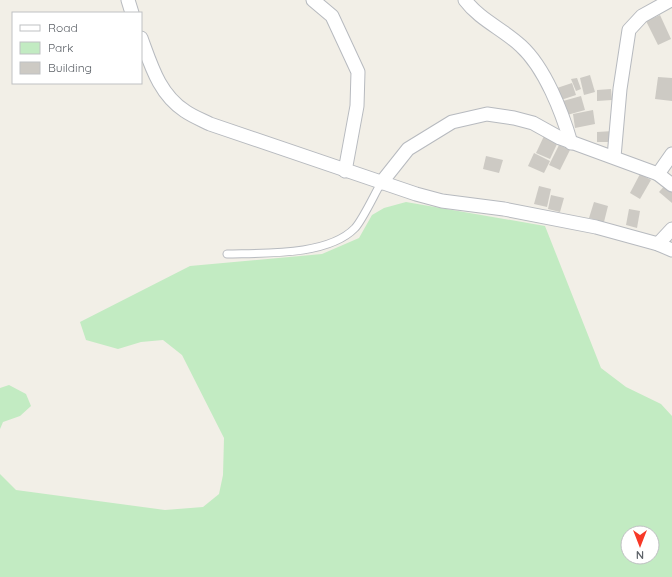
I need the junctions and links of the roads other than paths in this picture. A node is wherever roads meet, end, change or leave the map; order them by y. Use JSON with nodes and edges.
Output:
{"nodes":[{"id":1,"x":128,"y":0,"type":"edge"},
{"id":2,"x":313,"y":0,"type":"edge"},
{"id":3,"x":465,"y":0,"type":"edge"},
{"id":4,"x":671,"y":0,"type":"edge"},
{"id":5,"x":132,"y":12,"type":"edge"},
{"id":6,"x":142,"y":41,"type":"edge"},
{"id":7,"x":571,"y":143,"type":"junction"},
{"id":8,"x":672,"y":154,"type":"edge"},
{"id":9,"x":614,"y":157,"type":"junction"},
{"id":10,"x":345,"y":171,"type":"junction"},
{"id":11,"x":658,"y":174,"type":"junction"},
{"id":12,"x":381,"y":183,"type":"junction"},
{"id":13,"x":672,"y":185,"type":"edge"},
{"id":14,"x":672,"y":229,"type":"edge"},
{"id":15,"x":658,"y":244,"type":"junction"},
{"id":16,"x":672,"y":250,"type":"edge"},
{"id":17,"x":227,"y":254,"type":"dead end"}],
"edges":[{"from":1,"to":5,"type":"street"},
{"from":2,"to":10,"type":"street"},
{"from":3,"to":7,"type":"street"},
{"from":4,"to":9,"type":"street"},
{"from":6,"to":10,"type":"street"},
{"from":7,"to":9,"type":"street"},
{"from":7,"to":12,"type":"street"},
{"from":8,"to":11,"type":"street"},
{"from":9,"to":11,"type":"street"},
{"from":10,"to":12,"type":"street"},
{"from":11,"to":13,"type":"street"},
{"from":12,"to":15,"type":"street"},
{"from":12,"to":17,"type":"lane"},
{"from":14,"to":15,"type":"street"},
{"from":15,"to":16,"type":"street"}]}
